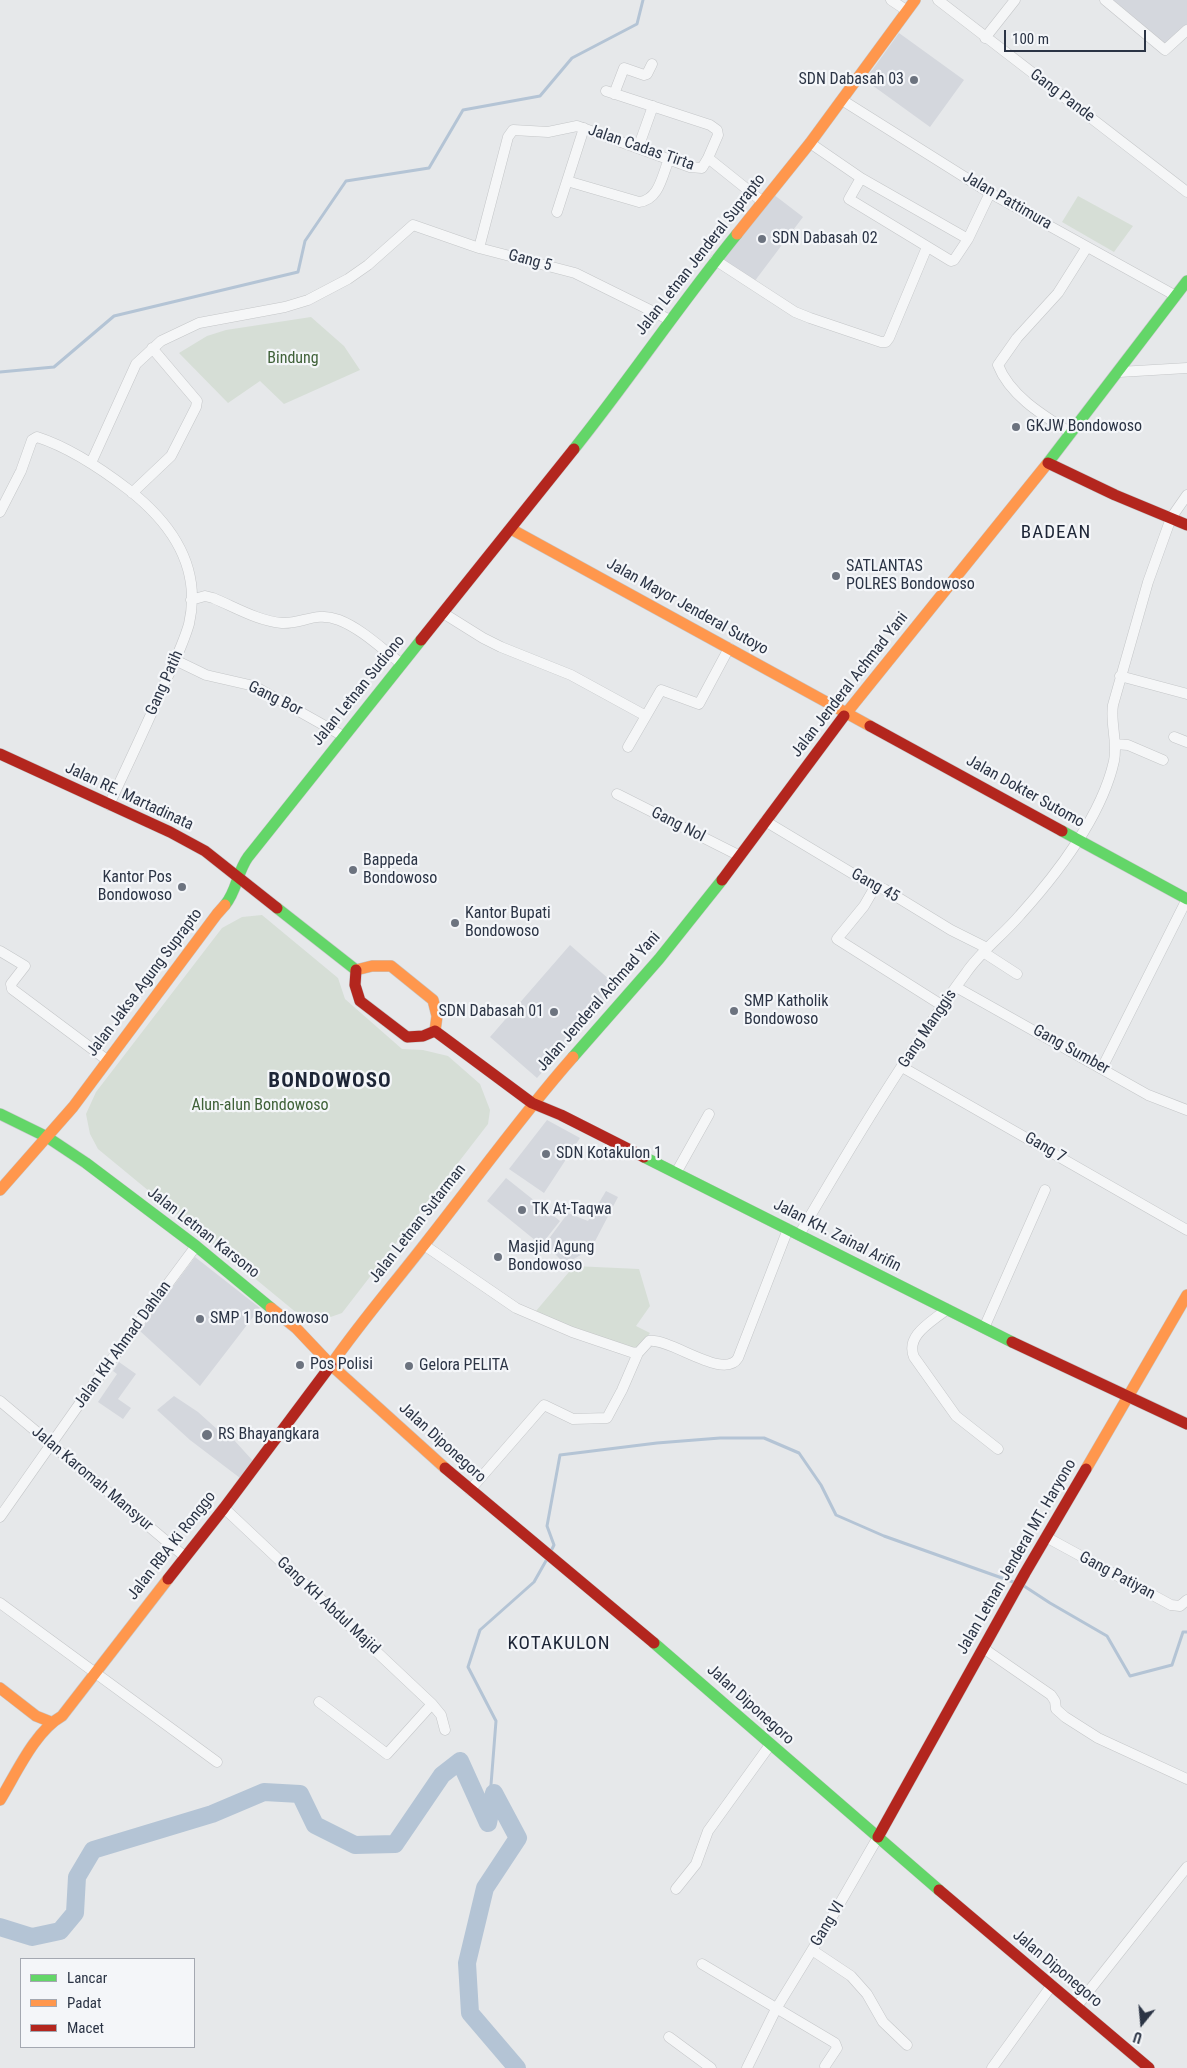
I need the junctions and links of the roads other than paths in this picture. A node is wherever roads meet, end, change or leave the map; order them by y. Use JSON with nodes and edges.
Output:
{"nodes":[{"id":1,"x":891,"y":0,"type":"edge"},
{"id":2,"x":915,"y":0,"type":"edge"},
{"id":3,"x":938,"y":0,"type":"edge"},
{"id":4,"x":1015,"y":0,"type":"edge"},
{"id":5,"x":1104,"y":0,"type":"edge"},
{"id":6,"x":906,"y":10,"type":"junction"},
{"id":7,"x":1187,"y":30,"type":"edge"},
{"id":8,"x":985,"y":38,"type":"junction"},
{"id":9,"x":652,"y":64,"type":"dead end"},
{"id":10,"x":842,"y":100,"type":"junction"},
{"id":11,"x":653,"y":106,"type":"junction"},
{"id":12,"x":584,"y":128,"type":"junction"},
{"id":13,"x":810,"y":143,"type":"junction"},
{"id":14,"x":638,"y":148,"type":"junction"},
{"id":15,"x":708,"y":158,"type":"junction"},
{"id":16,"x":669,"y":159,"type":"junction"},
{"id":17,"x":861,"y":178,"type":"junction"},
{"id":18,"x":567,"y":181,"type":"junction"},
{"id":19,"x":1187,"y":192,"type":"edge"},
{"id":20,"x":990,"y":193,"type":"junction"},
{"id":21,"x":763,"y":202,"type":"junction"},
{"id":22,"x":557,"y":212,"type":"dead end"},
{"id":23,"x":968,"y":239,"type":"junction"},
{"id":24,"x":927,"y":247,"type":"junction"},
{"id":25,"x":1087,"y":247,"type":"junction"},
{"id":26,"x":479,"y":248,"type":"junction"},
{"id":27,"x":715,"y":260,"type":"junction"},
{"id":28,"x":1187,"y":281,"type":"edge"},
{"id":29,"x":1176,"y":296,"type":"junction"},
{"id":30,"x":670,"y":320,"type":"junction"},
{"id":31,"x":152,"y":348,"type":"junction"},
{"id":32,"x":1187,"y":368,"type":"edge"},
{"id":33,"x":1119,"y":372,"type":"junction"},
{"id":34,"x":1071,"y":433,"type":"junction"},
{"id":35,"x":91,"y":463,"type":"junction"},
{"id":36,"x":1048,"y":463,"type":"junction"},
{"id":37,"x":132,"y":493,"type":"junction"},
{"id":38,"x":1187,"y":495,"type":"edge"},
{"id":39,"x":0,"y":512,"type":"edge"},
{"id":40,"x":1171,"y":518,"type":"junction"},
{"id":41,"x":1187,"y":525,"type":"edge"},
{"id":42,"x":511,"y":529,"type":"junction"},
{"id":43,"x":191,"y":600,"type":"junction"},
{"id":44,"x":443,"y":613,"type":"junction"},
{"id":45,"x":729,"y":648,"type":"junction"},
{"id":46,"x":175,"y":660,"type":"junction"},
{"id":47,"x":402,"y":664,"type":"junction"},
{"id":48,"x":1120,"y":676,"type":"junction"},
{"id":49,"x":1187,"y":694,"type":"edge"},
{"id":50,"x":847,"y":713,"type":"junction"},
{"id":51,"x":646,"y":716,"type":"junction"},
{"id":52,"x":343,"y":736,"type":"junction"},
{"id":53,"x":1174,"y":738,"type":"dead end"},
{"id":54,"x":1187,"y":742,"type":"edge"},
{"id":55,"x":1115,"y":744,"type":"junction"},
{"id":56,"x":628,"y":748,"type":"dead end"},
{"id":57,"x":0,"y":754,"type":"edge"},
{"id":58,"x":1163,"y":760,"type":"dead end"},
{"id":59,"x":617,"y":794,"type":"dead end"},
{"id":60,"x":109,"y":805,"type":"junction"},
{"id":61,"x":765,"y":821,"type":"junction"},
{"id":62,"x":1079,"y":840,"type":"junction"},
{"id":63,"x":740,"y":856,"type":"junction"},
{"id":64,"x":240,"y":878,"type":"junction"},
{"id":65,"x":875,"y":887,"type":"junction"},
{"id":66,"x":1187,"y":899,"type":"edge"},
{"id":67,"x":985,"y":950,"type":"junction"},
{"id":68,"x":0,"y":951,"type":"edge"},
{"id":69,"x":356,"y":970,"type":"junction"},
{"id":70,"x":1017,"y":974,"type":"dead end"},
{"id":71,"x":956,"y":987,"type":"junction"},
{"id":72,"x":943,"y":1006,"type":"junction"},
{"id":73,"x":435,"y":1031,"type":"junction"},
{"id":74,"x":107,"y":1060,"type":"junction"},
{"id":75,"x":902,"y":1067,"type":"junction"},
{"id":76,"x":1102,"y":1068,"type":"junction"},
{"id":77,"x":532,"y":1103,"type":"junction"},
{"id":78,"x":1187,"y":1110,"type":"edge"},
{"id":79,"x":0,"y":1114,"type":"edge"},
{"id":80,"x":709,"y":1114,"type":"dead end"},
{"id":81,"x":47,"y":1137,"type":"junction"},
{"id":82,"x":676,"y":1173,"type":"junction"},
{"id":83,"x":0,"y":1190,"type":"edge"},
{"id":84,"x":1045,"y":1190,"type":"dead end"},
{"id":85,"x":788,"y":1229,"type":"junction"},
{"id":86,"x":1187,"y":1230,"type":"edge"},
{"id":87,"x":799,"y":1235,"type":"junction"},
{"id":88,"x":196,"y":1246,"type":"junction"},
{"id":89,"x":424,"y":1246,"type":"junction"},
{"id":90,"x":1187,"y":1295,"type":"edge"},
{"id":91,"x":947,"y":1309,"type":"junction"},
{"id":92,"x":984,"y":1328,"type":"junction"},
{"id":93,"x":638,"y":1353,"type":"junction"},
{"id":94,"x":331,"y":1365,"type":"junction"},
{"id":95,"x":1128,"y":1396,"type":"junction"},
{"id":96,"x":0,"y":1400,"type":"edge"},
{"id":97,"x":1187,"y":1424,"type":"edge"},
{"id":98,"x":51,"y":1445,"type":"junction"},
{"id":99,"x":998,"y":1450,"type":"dead end"},
{"id":100,"x":470,"y":1490,"type":"junction"},
{"id":101,"x":224,"y":1508,"type":"junction"},
{"id":102,"x":0,"y":1517,"type":"edge"},
{"id":103,"x":1046,"y":1537,"type":"junction"},
{"id":104,"x":184,"y":1556,"type":"junction"},
{"id":105,"x":1187,"y":1600,"type":"edge"},
{"id":106,"x":0,"y":1603,"type":"edge"},
{"id":107,"x":983,"y":1648,"type":"junction"},
{"id":108,"x":94,"y":1672,"type":"junction"},
{"id":109,"x":0,"y":1688,"type":"edge"},
{"id":110,"x":319,"y":1702,"type":"dead end"},
{"id":111,"x":432,"y":1704,"type":"junction"},
{"id":112,"x":36,"y":1716,"type":"junction"},
{"id":113,"x":51,"y":1722,"type":"junction"},
{"id":114,"x":445,"y":1730,"type":"dead end"},
{"id":115,"x":35,"y":1743,"type":"junction"},
{"id":116,"x":770,"y":1745,"type":"junction"},
{"id":117,"x":217,"y":1762,"type":"dead end"},
{"id":118,"x":1187,"y":1780,"type":"edge"},
{"id":119,"x":0,"y":1800,"type":"edge"},
{"id":120,"x":878,"y":1837,"type":"junction"},
{"id":121,"x":1187,"y":1867,"type":"edge"},
{"id":122,"x":676,"y":1889,"type":"dead end"},
{"id":123,"x":812,"y":1950,"type":"junction"},
{"id":124,"x":702,"y":1964,"type":"dead end"},
{"id":125,"x":1052,"y":1985,"type":"junction"},
{"id":126,"x":1077,"y":2006,"type":"junction"},
{"id":127,"x":776,"y":2009,"type":"junction"},
{"id":128,"x":669,"y":2037,"type":"dead end"},
{"id":129,"x":907,"y":2045,"type":"dead end"},
{"id":130,"x":825,"y":2066,"type":"dead end"},
{"id":131,"x":711,"y":2068,"type":"edge"},
{"id":132,"x":747,"y":2068,"type":"edge"},
{"id":133,"x":992,"y":2068,"type":"edge"},
{"id":134,"x":1149,"y":2068,"type":"edge"}],
"edges":[{"from":1,"to":6,"type":"street"},
{"from":2,"to":6,"type":"main road","name":"Jalan Letnan Jenderal Suprapto"},
{"from":3,"to":8,"type":"street","name":"Gang Pande"},
{"from":4,"to":8,"type":"street"},
{"from":5,"to":7,"type":"street"},
{"from":6,"to":10,"type":"main road","name":"Jalan Letnan Jenderal Suprapto"},
{"from":8,"to":19,"type":"street","name":"Gang Pande"},
{"from":9,"to":11,"type":"street","name":"Jalan Cadas Tirta"},
{"from":10,"to":13,"type":"main road","name":"Jalan Letnan Jenderal Suprapto"},
{"from":10,"to":20,"type":"street","name":"Jalan Pattimura"},
{"from":11,"to":14,"type":"street"},
{"from":11,"to":15,"type":"street","name":"Jalan Cadas Tirta"},
{"from":12,"to":14,"type":"street","name":"Jalan Cadas Tirta"},
{"from":12,"to":18,"type":"street"},
{"from":12,"to":26,"type":"street","name":"Jalan Cadas Tirta"},
{"from":13,"to":17,"type":"street"},
{"from":13,"to":21,"type":"main road","name":"Jalan Letnan Jenderal Suprapto"},
{"from":14,"to":16,"type":"street","name":"Jalan Cadas Tirta"},
{"from":15,"to":16,"type":"street","name":"Jalan Cadas Tirta"},
{"from":15,"to":21,"type":"street","name":"Jalan Cadas Tirta"},
{"from":16,"to":18,"type":"street"},
{"from":17,"to":23,"type":"street"},
{"from":17,"to":24,"type":"street"},
{"from":18,"to":22,"type":"street"},
{"from":20,"to":23,"type":"street"},
{"from":20,"to":25,"type":"street","name":"Jalan Pattimura"},
{"from":21,"to":27,"type":"main road","name":"Jalan Letnan Jenderal Suprapto"},
{"from":23,"to":24,"type":"street"},
{"from":24,"to":27,"type":"street"},
{"from":25,"to":29,"type":"street","name":"Jalan Pattimura"},
{"from":25,"to":34,"type":"street"},
{"from":26,"to":30,"type":"street","name":"Gang 5"},
{"from":26,"to":31,"type":"street","name":"Gang 5"},
{"from":27,"to":30,"type":"main road","name":"Jalan Letnan Jenderal Suprapto"},
{"from":28,"to":29,"type":"main road","name":"Jalan Jenderal Achmad Yani"},
{"from":29,"to":33,"type":"main road","name":"Jalan Jenderal Achmad Yani"},
{"from":30,"to":42,"type":"main road","name":"Jalan Letnan Jenderal Suprapto"},
{"from":31,"to":35,"type":"street"},
{"from":31,"to":37,"type":"street"},
{"from":32,"to":33,"type":"street"},
{"from":33,"to":34,"type":"main road","name":"Jalan Jenderal Achmad Yani"},
{"from":34,"to":36,"type":"main road","name":"Jalan Jenderal Achmad Yani"},
{"from":35,"to":37,"type":"street","name":"Gang Patih"},
{"from":35,"to":39,"type":"street","name":"Gang Patih"},
{"from":36,"to":40,"type":"main road"},
{"from":36,"to":50,"type":"main road","name":"Jalan Jenderal Achmad Yani"},
{"from":37,"to":43,"type":"street","name":"Gang Patih"},
{"from":38,"to":40,"type":"street","name":"Gang Manggis"},
{"from":40,"to":41,"type":"main road"},
{"from":40,"to":48,"type":"street","name":"Gang Manggis"},
{"from":42,"to":44,"type":"main road","name":"Jalan Letnan Sudiono"},
{"from":42,"to":45,"type":"main road","name":"Jalan Mayor Jenderal Sutoyo"},
{"from":43,"to":46,"type":"street","name":"Gang Patih"},
{"from":43,"to":47,"type":"street"},
{"from":44,"to":47,"type":"main road","name":"Jalan Letnan Sudiono"},
{"from":44,"to":51,"type":"street"},
{"from":45,"to":50,"type":"main road","name":"Jalan Mayor Jenderal Sutoyo"},
{"from":45,"to":51,"type":"street"},
{"from":46,"to":52,"type":"street","name":"Gang Bor"},
{"from":46,"to":60,"type":"street","name":"Gang Patih"},
{"from":47,"to":52,"type":"main road","name":"Jalan Letnan Sudiono"},
{"from":48,"to":49,"type":"street"},
{"from":48,"to":55,"type":"street","name":"Gang Manggis"},
{"from":50,"to":61,"type":"main road","name":"Jalan Jenderal Achmad Yani"},
{"from":50,"to":62,"type":"main road","name":"Jalan Dokter Sutomo"},
{"from":51,"to":56,"type":"street"},
{"from":52,"to":64,"type":"main road","name":"Jalan Letnan Sudiono"},
{"from":53,"to":54,"type":"street"},
{"from":55,"to":58,"type":"street"},
{"from":55,"to":62,"type":"street","name":"Gang Manggis"},
{"from":57,"to":60,"type":"main road","name":"Jalan RE. Martadinata"},
{"from":59,"to":63,"type":"street","name":"Gang Nol"},
{"from":60,"to":64,"type":"main road","name":"Jalan RE. Martadinata"},
{"from":61,"to":63,"type":"main road","name":"Jalan Jenderal Achmad Yani"},
{"from":61,"to":65,"type":"street","name":"Gang 45"},
{"from":62,"to":66,"type":"main road","name":"Jalan Dokter Sutomo"},
{"from":62,"to":67,"type":"street","name":"Gang Manggis"},
{"from":63,"to":77,"type":"main road","name":"Jalan Jenderal Achmad Yani"},
{"from":64,"to":69,"type":"main road","name":"Jalan RE. Martadinata"},
{"from":64,"to":74,"type":"main road","name":"Jalan Jaksa Agung Suprapto"},
{"from":65,"to":67,"type":"street","name":"Gang 45"},
{"from":65,"to":72,"type":"street"},
{"from":66,"to":76,"type":"street"},
{"from":67,"to":70,"type":"street","name":"Gang 45"},
{"from":67,"to":71,"type":"street","name":"Gang Manggis"},
{"from":68,"to":74,"type":"street"},
{"from":69,"to":73,"type":"main road"},
{"from":69,"to":73,"type":"main road"},
{"from":71,"to":72,"type":"street","name":"Gang Manggis"},
{"from":71,"to":76,"type":"street","name":"Gang Sumber"},
{"from":72,"to":75,"type":"street","name":"Gang Manggis"},
{"from":73,"to":77,"type":"main road","name":"Jalan KH. Zainal Arifin"},
{"from":74,"to":81,"type":"main road","name":"Jalan Jaksa Agung Suprapto"},
{"from":75,"to":86,"type":"street","name":"Gang 7"},
{"from":75,"to":87,"type":"street","name":"Gang Manggis"},
{"from":76,"to":78,"type":"street","name":"Gang Sumber"},
{"from":77,"to":82,"type":"main road","name":"Jalan KH. Zainal Arifin"},
{"from":77,"to":89,"type":"main road","name":"Jalan Letnan Sutarman"},
{"from":79,"to":81,"type":"main road","name":"Jalan Letnan Karsono"},
{"from":80,"to":82,"type":"street"},
{"from":81,"to":83,"type":"main road","name":"Jalan Jaksa Agung Suprapto"},
{"from":81,"to":88,"type":"main road","name":"Jalan Letnan Karsono"},
{"from":82,"to":85,"type":"main road","name":"Jalan KH. Zainal Arifin"},
{"from":84,"to":92,"type":"street"},
{"from":85,"to":87,"type":"main road","name":"Jalan KH. Zainal Arifin"},
{"from":85,"to":93,"type":"street"},
{"from":87,"to":91,"type":"main road","name":"Jalan KH. Zainal Arifin"},
{"from":88,"to":94,"type":"main road","name":"Jalan Letnan Karsono"},
{"from":88,"to":98,"type":"street","name":"Jalan KH Ahmad Dahlan"},
{"from":89,"to":93,"type":"street"},
{"from":89,"to":94,"type":"main road","name":"Jalan Letnan Sutarman"},
{"from":90,"to":95,"type":"main road","name":"Jalan Letnan Jenderal MT. Haryono"},
{"from":91,"to":92,"type":"main road","name":"Jalan KH. Zainal Arifin"},
{"from":91,"to":99,"type":"street"},
{"from":92,"to":95,"type":"main road","name":"Jalan KH. Zainal Arifin"},
{"from":93,"to":100,"type":"street"},
{"from":94,"to":100,"type":"main road","name":"Jalan Diponegoro"},
{"from":94,"to":101,"type":"main road","name":"Jalan RBA Ki Ronggo"},
{"from":95,"to":97,"type":"main road","name":"Jalan KH. Zainal Arifin"},
{"from":95,"to":103,"type":"main road","name":"Jalan Letnan Jenderal MT. Haryono"},
{"from":96,"to":98,"type":"street","name":"Jalan Karomah Mansyur"},
{"from":98,"to":102,"type":"street","name":"Jalan KH Ahmad Dahlan"},
{"from":98,"to":104,"type":"street","name":"Jalan Karomah Mansyur"},
{"from":100,"to":116,"type":"main road","name":"Jalan Diponegoro"},
{"from":101,"to":104,"type":"main road","name":"Jalan RBA Ki Ronggo"},
{"from":101,"to":111,"type":"street","name":"Gang KH Abdul Majid"},
{"from":103,"to":105,"type":"street","name":"Gang Patiyan"},
{"from":103,"to":107,"type":"main road","name":"Jalan Letnan Jenderal MT. Haryono"},
{"from":104,"to":108,"type":"main road","name":"Jalan RBA Ki Ronggo"},
{"from":106,"to":108,"type":"street"},
{"from":107,"to":118,"type":"street"},
{"from":107,"to":120,"type":"main road","name":"Jalan Letnan Jenderal MT. Haryono"},
{"from":108,"to":113,"type":"main road","name":"Jalan RBA Ki Ronggo"},
{"from":108,"to":117,"type":"street"},
{"from":109,"to":112,"type":"main road"},
{"from":110,"to":111,"type":"street"},
{"from":111,"to":114,"type":"street","name":"Gang KH Abdul Majid"},
{"from":112,"to":113,"type":"main road"},
{"from":112,"to":115,"type":"main road","name":"Jalan RBA Ki Ronggo"},
{"from":113,"to":115,"type":"main road","name":"Jalan RBA Ki Ronggo"},
{"from":115,"to":119,"type":"main road","name":"Jalan RBA Ki Ronggo"},
{"from":116,"to":120,"type":"main road","name":"Jalan Diponegoro"},
{"from":116,"to":122,"type":"street"},
{"from":120,"to":123,"type":"street","name":"Gang VI"},
{"from":120,"to":125,"type":"main road","name":"Jalan Diponegoro"},
{"from":121,"to":126,"type":"street"},
{"from":123,"to":127,"type":"street","name":"Gang VI"},
{"from":123,"to":129,"type":"street"},
{"from":124,"to":127,"type":"street"},
{"from":125,"to":126,"type":"main road","name":"Jalan Diponegoro"},
{"from":125,"to":133,"type":"street"},
{"from":126,"to":134,"type":"main road","name":"Jalan Diponegoro"},
{"from":127,"to":130,"type":"street"},
{"from":127,"to":132,"type":"street","name":"Gang VI"},
{"from":128,"to":131,"type":"street"}]}
